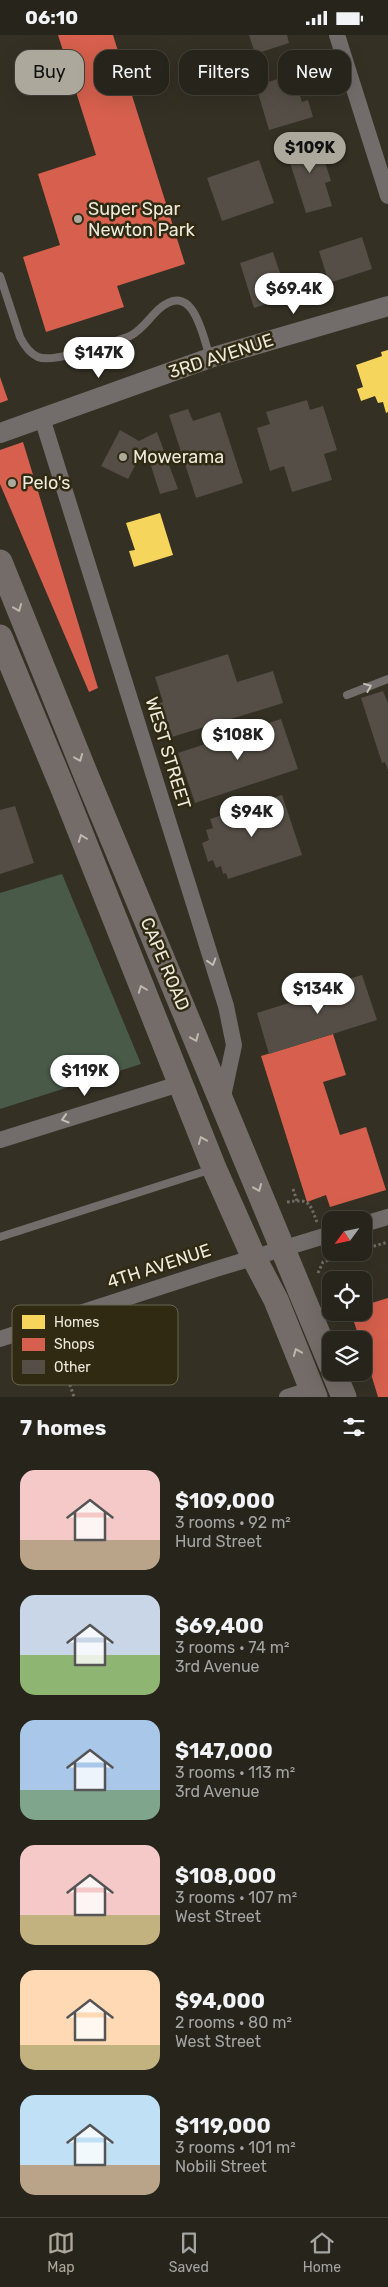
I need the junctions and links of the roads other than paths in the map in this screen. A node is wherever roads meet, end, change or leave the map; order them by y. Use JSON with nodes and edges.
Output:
{"nodes":[{"id":1,"x":338,"y":35,"type":"edge"},
{"id":2,"x":388,"y":196,"type":"edge"},
{"id":3,"x":0,"y":276,"type":"edge"},
{"id":4,"x":388,"y":306,"type":"edge"},
{"id":5,"x":210,"y":358,"type":"junction"},
{"id":6,"x":42,"y":418,"type":"junction"},
{"id":7,"x":0,"y":433,"type":"edge"},
{"id":8,"x":0,"y":563,"type":"edge"},
{"id":9,"x":0,"y":637,"type":"edge"},
{"id":10,"x":388,"y":679,"type":"edge"},
{"id":11,"x":347,"y":695,"type":"dead end"},
{"id":12,"x":179,"y":1084,"type":"junction"},
{"id":13,"x":222,"y":1103,"type":"junction"},
{"id":14,"x":0,"y":1140,"type":"edge"},
{"id":15,"x":214,"y":1168,"type":"junction"},
{"id":16,"x":388,"y":1217,"type":"edge"},
{"id":17,"x":372,"y":1218,"type":"edge"},
{"id":18,"x":0,"y":1237,"type":"edge"},
{"id":19,"x":322,"y":1237,"type":"edge"},
{"id":20,"x":284,"y":1249,"type":"junction"},
{"id":21,"x":254,"y":1258,"type":"junction"},
{"id":22,"x":107,"y":1305,"type":"edge"},
{"id":23,"x":12,"y":1335,"type":"edge"},
{"id":24,"x":0,"y":1339,"type":"edge"},
{"id":25,"x":322,"y":1343,"type":"edge"},
{"id":26,"x":337,"y":1381,"type":"edge"},
{"id":27,"x":313,"y":1393,"type":"edge"},
{"id":28,"x":287,"y":1397,"type":"edge"},
{"id":29,"x":344,"y":1397,"type":"edge"}],
"edges":[{"from":1,"to":2,"type":"street"},
{"from":3,"to":5,"type":"lane"},
{"from":4,"to":5,"type":"street","name":"3RD AVENUE"},
{"from":5,"to":6,"type":"street","name":"3RD AVENUE"},
{"from":6,"to":7,"type":"street","name":"3RD AVENUE"},
{"from":6,"to":13,"type":"street","name":"WEST STREET","one_way":true},
{"from":8,"to":13,"type":"main road","name":"CAPE ROAD","one_way":true},
{"from":12,"to":9,"type":"main road","name":"CAPE ROAD","one_way":true},
{"from":11,"to":10,"type":"lane","one_way":true},
{"from":12,"to":14,"type":"street","one_way":true},
{"from":15,"to":12,"type":"main road","name":"CAPE ROAD","one_way":true},
{"from":13,"to":20,"type":"main road","name":"CAPE ROAD","one_way":true},
{"from":15,"to":18,"type":"lane"},
{"from":15,"to":21,"type":"main road","name":"CAPE ROAD"},
{"from":16,"to":17,"type":"street"},
{"from":19,"to":20,"type":"street","name":"4TH AVENUE"},
{"from":20,"to":21,"type":"street","name":"4TH AVENUE"},
{"from":20,"to":25,"type":"main road","name":"CAPE ROAD"},
{"from":21,"to":22,"type":"street","name":"4TH AVENUE"},
{"from":27,"to":21,"type":"main road","name":"CAPE ROAD","one_way":true},
{"from":23,"to":24,"type":"street","name":"4TH AVENUE"},
{"from":26,"to":29,"type":"main road"},
{"from":27,"to":28,"type":"street"}]}
